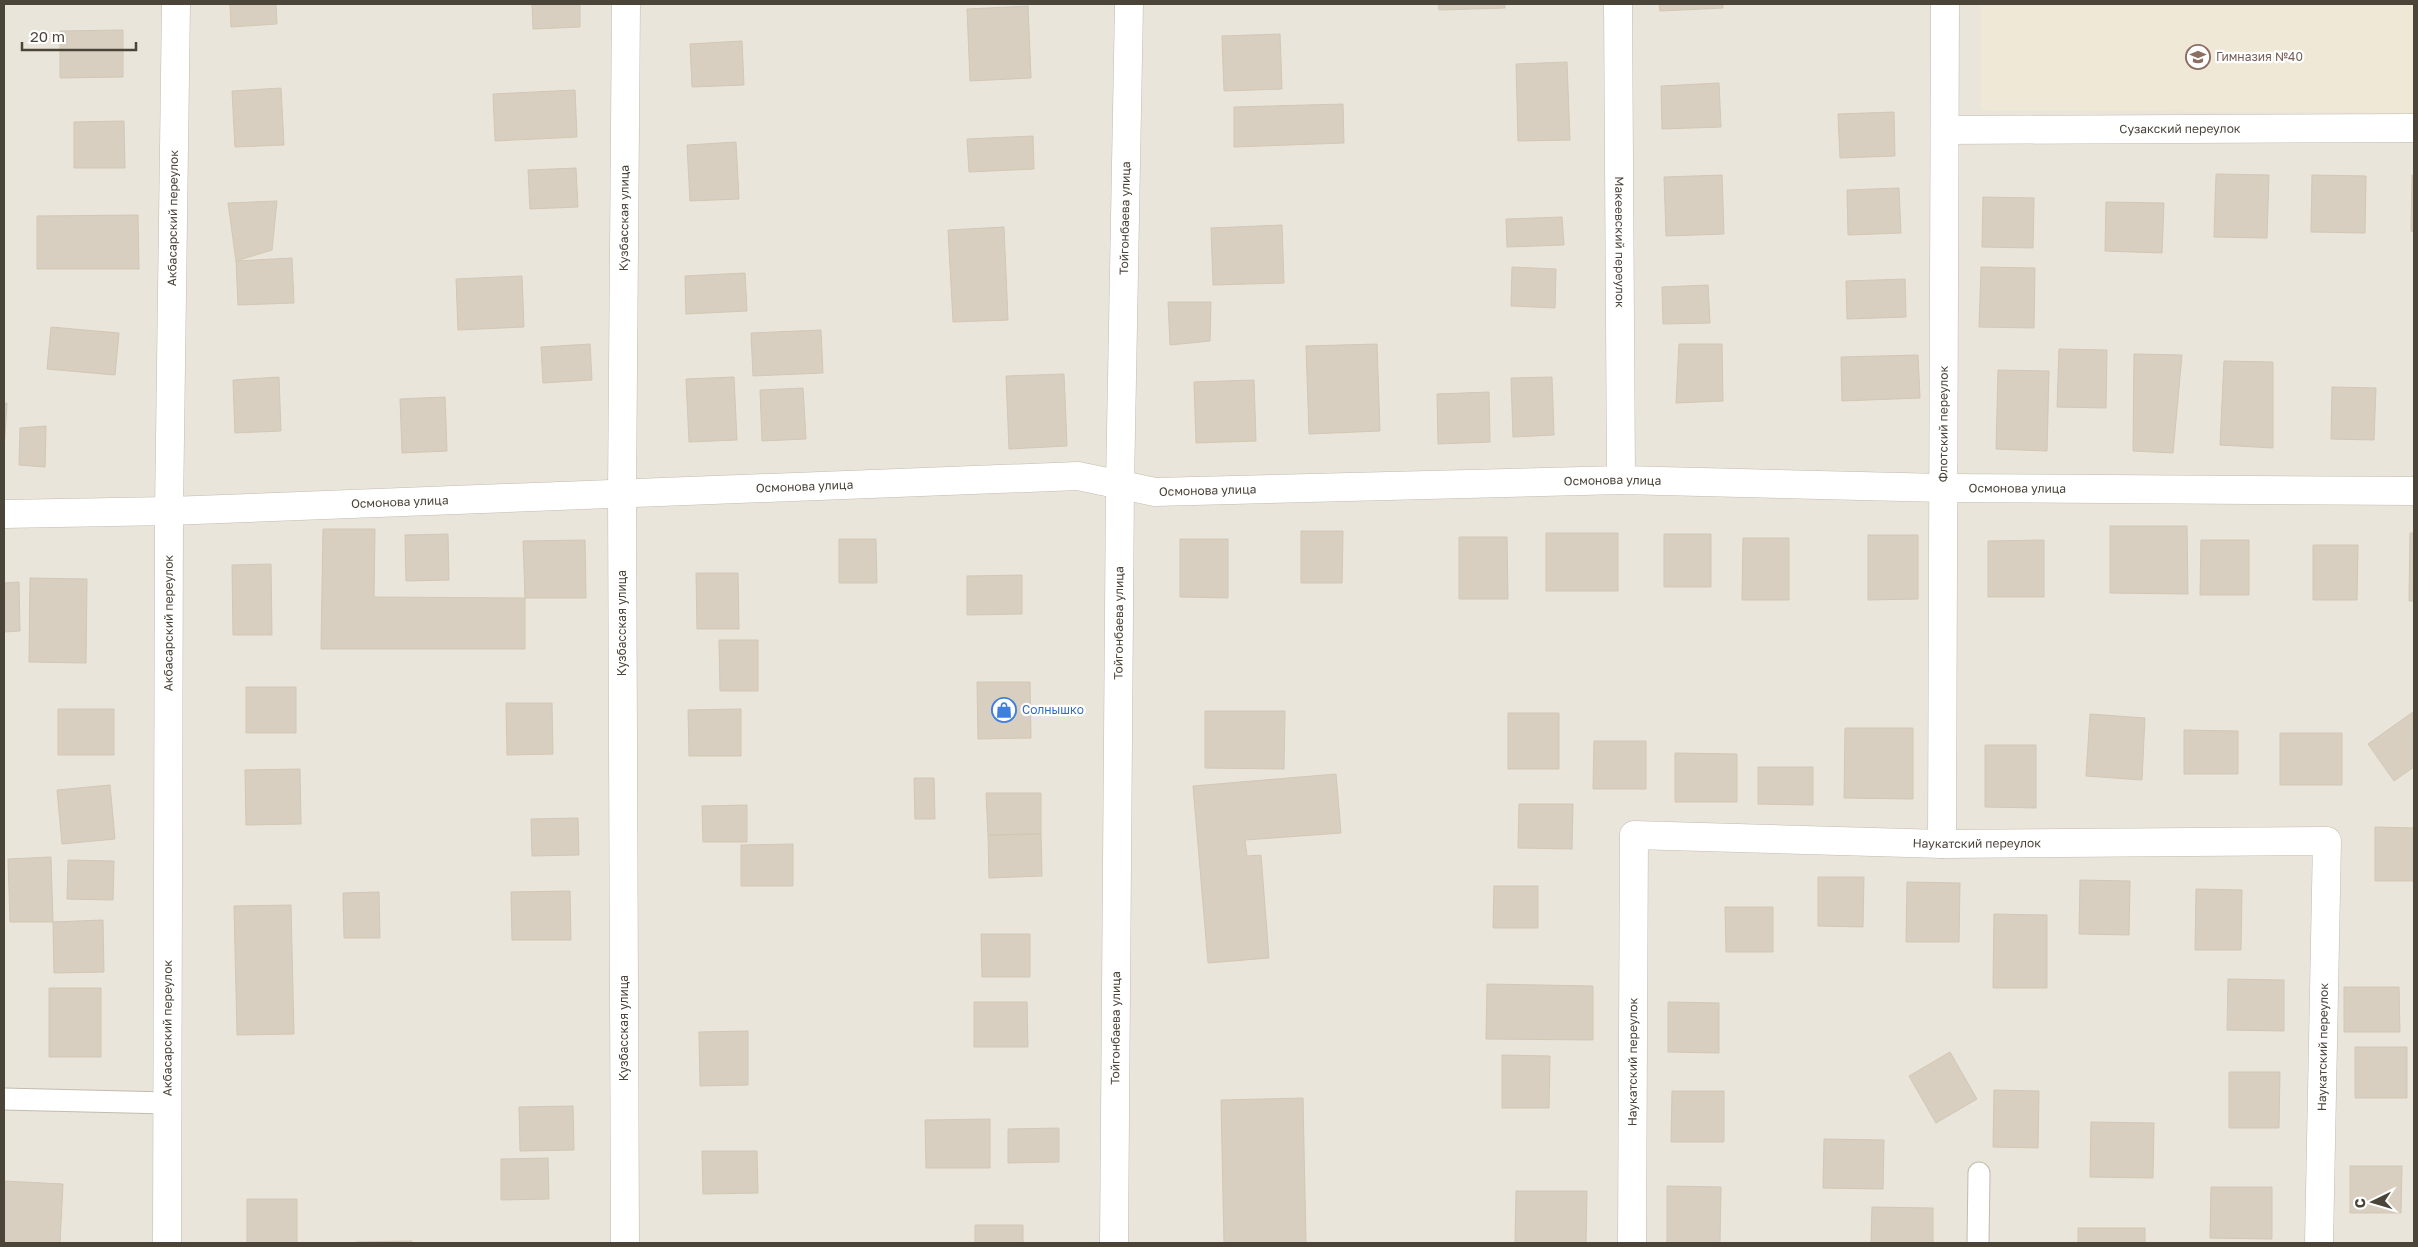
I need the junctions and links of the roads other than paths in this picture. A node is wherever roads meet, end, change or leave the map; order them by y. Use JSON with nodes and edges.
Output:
{"nodes":[{"id":1,"x":176,"y":4,"type":"edge"},
{"id":2,"x":626,"y":4,"type":"edge"},
{"id":3,"x":1129,"y":4,"type":"edge"},
{"id":4,"x":1618,"y":4,"type":"edge"},
{"id":5,"x":1945,"y":4,"type":"edge"},
{"id":6,"x":2414,"y":128,"type":"edge"},
{"id":7,"x":1945,"y":130,"type":"junction"},
{"id":8,"x":1621,"y":480,"type":"junction"},
{"id":9,"x":1120,"y":485,"type":"junction"},
{"id":10,"x":1943,"y":488,"type":"junction"},
{"id":11,"x":2414,"y":491,"type":"edge"},
{"id":12,"x":622,"y":493,"type":"junction"},
{"id":13,"x":169,"y":512,"type":"junction"},
{"id":14,"x":4,"y":514,"type":"edge"},
{"id":15,"x":1942,"y":844,"type":"junction"},
{"id":16,"x":4,"y":1099,"type":"edge"},
{"id":17,"x":167,"y":1103,"type":"junction"},
{"id":18,"x":1979,"y":1173,"type":"dead end"},
{"id":19,"x":167,"y":1243,"type":"edge"},
{"id":20,"x":625,"y":1243,"type":"edge"},
{"id":21,"x":1114,"y":1243,"type":"edge"},
{"id":22,"x":1632,"y":1243,"type":"edge"},
{"id":23,"x":1978,"y":1243,"type":"edge"},
{"id":24,"x":2319,"y":1243,"type":"edge"}],
"edges":[{"from":1,"to":13,"type":"street","name":"Акбасарский переулок"},
{"from":2,"to":12,"type":"street","name":"Кузбасская улица"},
{"from":3,"to":9,"type":"street","name":"Тойгонбаева улица"},
{"from":4,"to":8,"type":"street","name":"Макеевский переулок"},
{"from":5,"to":7,"type":"street","name":"Флотский переулок"},
{"from":6,"to":7,"type":"street","name":"Сузакский переулок"},
{"from":7,"to":10,"type":"street","name":"Флотский переулок"},
{"from":8,"to":9,"type":"street","name":"Осмонова улица"},
{"from":8,"to":10,"type":"street","name":"Осмонова улица"},
{"from":9,"to":12,"type":"street","name":"Осмонова улица"},
{"from":9,"to":21,"type":"street","name":"Тойгонбаева улица"},
{"from":10,"to":11,"type":"street","name":"Осмонова улица"},
{"from":10,"to":15,"type":"street","name":"Флотский переулок"},
{"from":12,"to":13,"type":"street","name":"Осмонова улица"},
{"from":12,"to":20,"type":"street","name":"Кузбасская улица"},
{"from":13,"to":14,"type":"street","name":"Осмонова улица"},
{"from":13,"to":17,"type":"street","name":"Акбасарский переулок"},
{"from":15,"to":22,"type":"street","name":"Наукатский переулок"},
{"from":15,"to":24,"type":"street","name":"Наукатский переулок"},
{"from":16,"to":17,"type":"lane"},
{"from":17,"to":19,"type":"street","name":"Акбасарский переулок"},
{"from":18,"to":23,"type":"lane"}]}
